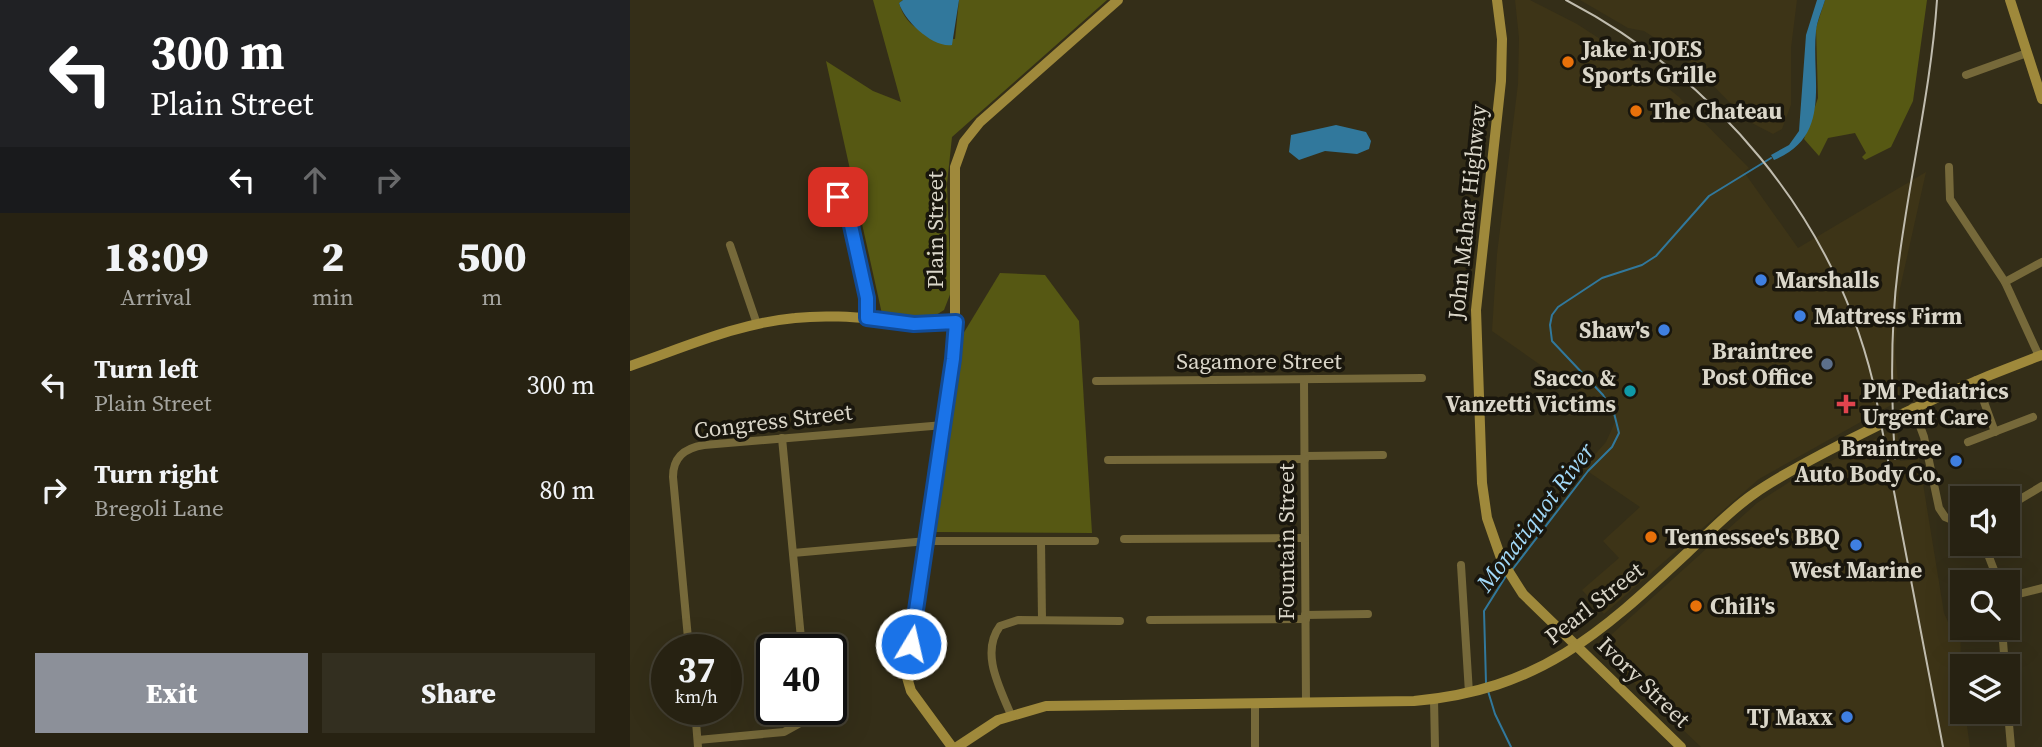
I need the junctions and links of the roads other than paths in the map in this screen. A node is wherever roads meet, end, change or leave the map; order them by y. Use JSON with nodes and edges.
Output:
{"nodes":[{"id":1,"x":1118,"y":0,"type":"edge"},
{"id":2,"x":1497,"y":0,"type":"edge"},
{"id":3,"x":2010,"y":0,"type":"edge"},
{"id":4,"x":2027,"y":53,"type":"junction"},
{"id":5,"x":1966,"y":75,"type":"dead end"},
{"id":6,"x":2042,"y":96,"type":"edge"},
{"id":7,"x":1949,"y":167,"type":"dead end"},
{"id":8,"x":849,"y":219,"type":"junction"},
{"id":9,"x":730,"y":245,"type":"dead end"},
{"id":10,"x":2042,"y":262,"type":"edge"},
{"id":11,"x":2005,"y":282,"type":"junction"},
{"id":12,"x":867,"y":318,"type":"junction"},
{"id":13,"x":956,"y":322,"type":"junction"},
{"id":14,"x":757,"y":324,"type":"junction"},
{"id":15,"x":2040,"y":356,"type":"edge"},
{"id":16,"x":630,"y":366,"type":"edge"},
{"id":17,"x":1422,"y":378,"type":"dead end"},
{"id":18,"x":1304,"y":380,"type":"junction"},
{"id":19,"x":1976,"y":380,"type":"junction"},
{"id":20,"x":1096,"y":381,"type":"dead end"},
{"id":21,"x":1913,"y":407,"type":"junction"},
{"id":22,"x":2033,"y":417,"type":"dead end"},
{"id":23,"x":944,"y":425,"type":"junction"},
{"id":24,"x":1995,"y":432,"type":"junction"},
{"id":25,"x":782,"y":438,"type":"junction"},
{"id":26,"x":1968,"y":442,"type":"dead end"},
{"id":27,"x":1383,"y":455,"type":"dead end"},
{"id":28,"x":1305,"y":458,"type":"junction"},
{"id":29,"x":1108,"y":460,"type":"dead end"},
{"id":30,"x":2042,"y":486,"type":"edge"},
{"id":31,"x":2020,"y":499,"type":"edge"},
{"id":32,"x":1950,"y":519,"type":"edge"},
{"id":33,"x":1305,"y":538,"type":"junction"},
{"id":34,"x":1124,"y":539,"type":"dead end"},
{"id":35,"x":928,"y":541,"type":"junction"},
{"id":36,"x":1041,"y":541,"type":"junction"},
{"id":37,"x":1095,"y":541,"type":"dead end"},
{"id":38,"x":793,"y":553,"type":"junction"},
{"id":39,"x":1461,"y":565,"type":"dead end"},
{"id":40,"x":2042,"y":588,"type":"edge"},
{"id":41,"x":2020,"y":594,"type":"edge"},
{"id":42,"x":1368,"y":614,"type":"dead end"},
{"id":43,"x":1306,"y":617,"type":"junction"},
{"id":44,"x":1042,"y":620,"type":"junction"},
{"id":45,"x":1150,"y":620,"type":"dead end"},
{"id":46,"x":1120,"y":621,"type":"dead end"},
{"id":47,"x":688,"y":634,"type":"edge"},
{"id":48,"x":801,"y":634,"type":"edge"},
{"id":49,"x":1578,"y":648,"type":"junction"},
{"id":50,"x":1474,"y":692,"type":"junction"},
{"id":51,"x":1434,"y":699,"type":"junction"},
{"id":52,"x":1255,"y":703,"type":"junction"},
{"id":53,"x":1306,"y":703,"type":"junction"},
{"id":54,"x":1011,"y":715,"type":"junction"},
{"id":55,"x":2009,"y":724,"type":"edge"},
{"id":56,"x":696,"y":725,"type":"edge"},
{"id":57,"x":797,"y":725,"type":"edge"},
{"id":58,"x":698,"y":744,"type":"edge"},
{"id":59,"x":955,"y":747,"type":"edge"},
{"id":60,"x":1255,"y":747,"type":"edge"},
{"id":61,"x":1435,"y":747,"type":"edge"},
{"id":62,"x":1681,"y":747,"type":"edge"},
{"id":63,"x":2011,"y":747,"type":"edge"}],
"edges":[{"from":1,"to":13,"type":"street","name":"Plain Street"},
{"from":2,"to":49,"type":"street","name":"John Mahar Highway"},
{"from":3,"to":4,"type":"street"},
{"from":4,"to":5,"type":"street"},
{"from":4,"to":6,"type":"street"},
{"from":7,"to":11,"type":"street"},
{"from":8,"to":8,"type":"street"},
{"from":8,"to":12,"type":"street"},
{"from":9,"to":14,"type":"street"},
{"from":10,"to":11,"type":"street"},
{"from":11,"to":15,"type":"street"},
{"from":12,"to":13,"type":"street","name":"Plain Street"},
{"from":12,"to":14,"type":"street","name":"Plain Street"},
{"from":13,"to":23,"type":"street"},
{"from":14,"to":16,"type":"street","name":"Plain Street"},
{"from":15,"to":19,"type":"street","name":"Pearl Street"},
{"from":17,"to":18,"type":"street","name":"Sagamore Street"},
{"from":18,"to":20,"type":"street","name":"Sagamore Street"},
{"from":18,"to":28,"type":"street","name":"Fountain Street"},
{"from":19,"to":21,"type":"street","name":"Pearl Street"},
{"from":19,"to":24,"type":"street"},
{"from":21,"to":32,"type":"street"},
{"from":21,"to":49,"type":"street","name":"Pearl Street"},
{"from":22,"to":24,"type":"street"},
{"from":23,"to":25,"type":"street","name":"Congress Street"},
{"from":23,"to":35,"type":"street"},
{"from":24,"to":26,"type":"street"},
{"from":25,"to":38,"type":"street"},
{"from":25,"to":47,"type":"street","name":"Congress Street"},
{"from":27,"to":28,"type":"street"},
{"from":28,"to":29,"type":"street"},
{"from":28,"to":33,"type":"street","name":"Fountain Street"},
{"from":30,"to":31,"type":"street"},
{"from":33,"to":34,"type":"street"},
{"from":33,"to":43,"type":"street","name":"Fountain Street"},
{"from":35,"to":36,"type":"street"},
{"from":35,"to":38,"type":"street"},
{"from":35,"to":59,"type":"street"},
{"from":36,"to":37,"type":"street"},
{"from":36,"to":44,"type":"street"},
{"from":38,"to":48,"type":"street"},
{"from":39,"to":50,"type":"street"},
{"from":40,"to":41,"type":"street"},
{"from":42,"to":43,"type":"street"},
{"from":43,"to":45,"type":"street"},
{"from":43,"to":53,"type":"street","name":"Fountain Street"},
{"from":44,"to":46,"type":"street"},
{"from":44,"to":54,"type":"street"},
{"from":49,"to":50,"type":"street","name":"Pearl Street"},
{"from":49,"to":62,"type":"street","name":"Ivory Street"},
{"from":50,"to":51,"type":"street","name":"Pearl Street"},
{"from":51,"to":53,"type":"street","name":"Pearl Street"},
{"from":51,"to":61,"type":"street"},
{"from":52,"to":53,"type":"street","name":"Pearl Street"},
{"from":52,"to":54,"type":"street","name":"Pearl Street"},
{"from":52,"to":60,"type":"street"},
{"from":54,"to":59,"type":"street","name":"Pearl Street"},
{"from":55,"to":63,"type":"street"},
{"from":56,"to":58,"type":"street"},
{"from":57,"to":58,"type":"street"}]}
